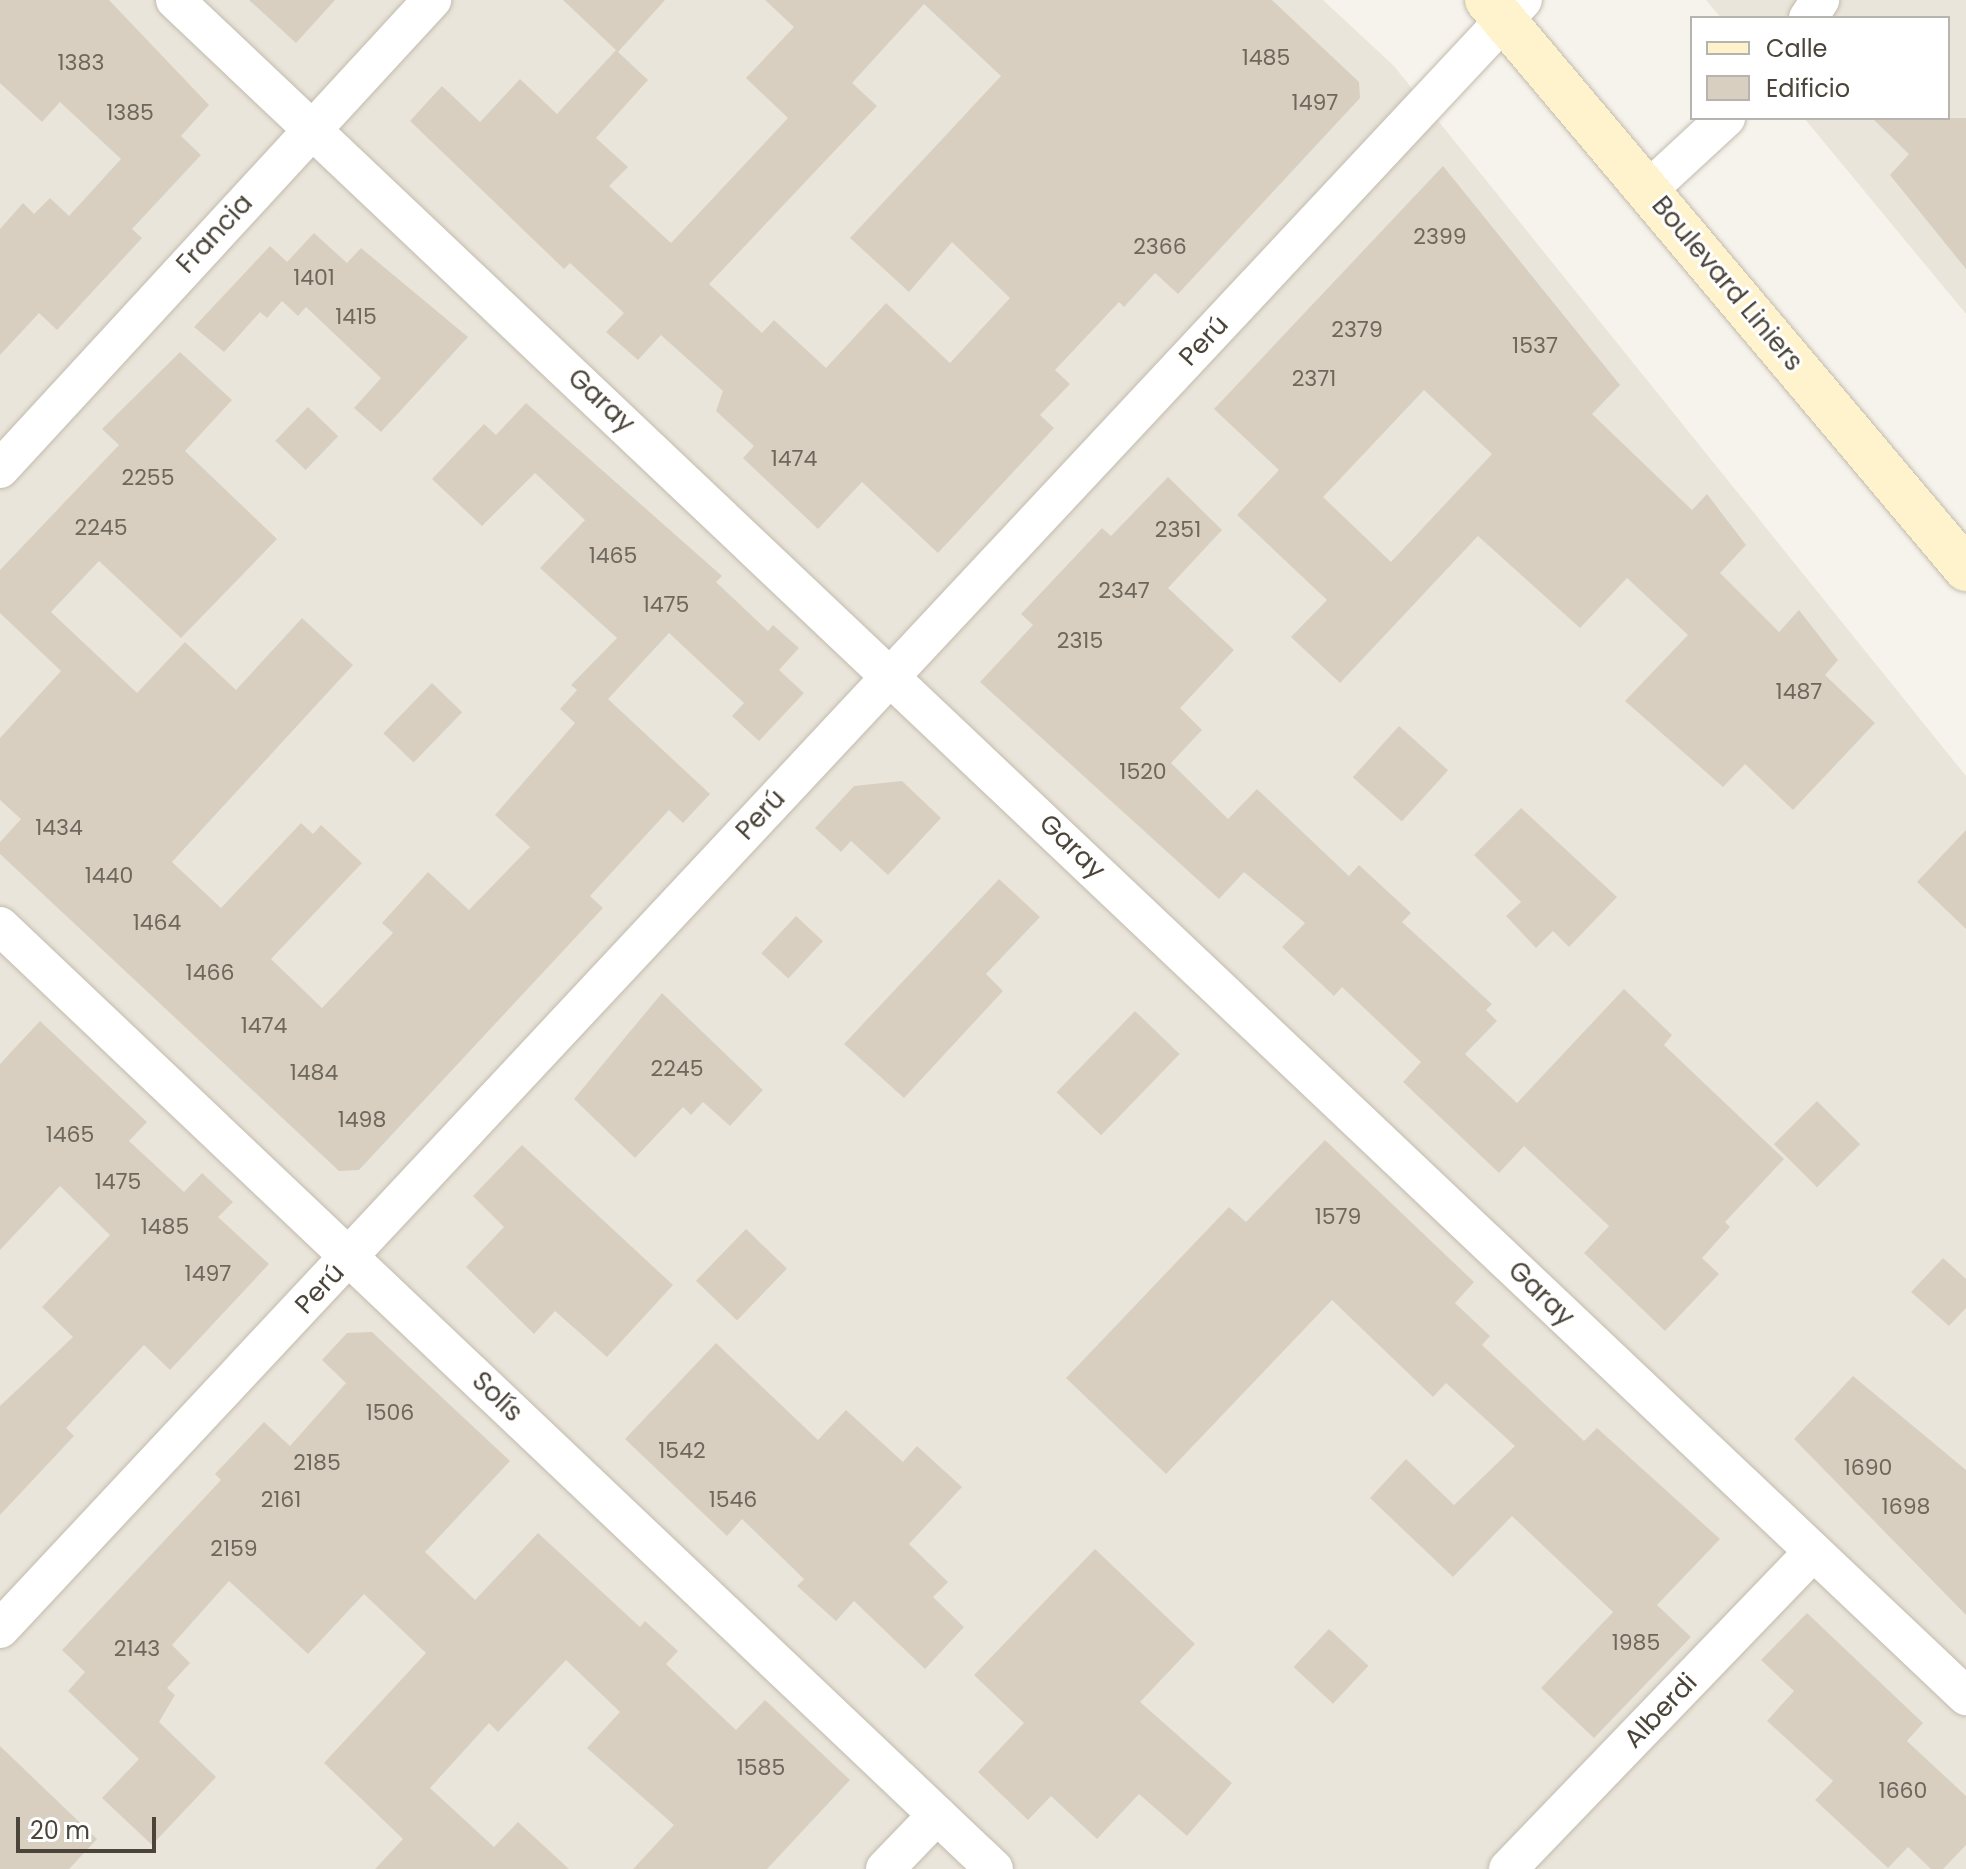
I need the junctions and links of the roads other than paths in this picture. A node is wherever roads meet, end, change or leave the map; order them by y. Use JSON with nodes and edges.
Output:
{"nodes":[{"id":1,"x":175,"y":0,"type":"edge"},
{"id":2,"x":432,"y":0,"type":"edge"},
{"id":3,"x":1505,"y":6,"type":"edge"},
{"id":4,"x":1724,"y":120,"type":"edge"},
{"id":5,"x":311,"y":129,"type":"junction"},
{"id":6,"x":1649,"y":189,"type":"junction"},
{"id":7,"x":0,"y":469,"type":"edge"},
{"id":8,"x":1966,"y":569,"type":"edge"},
{"id":9,"x":892,"y":675,"type":"junction"},
{"id":10,"x":0,"y":926,"type":"edge"},
{"id":11,"x":350,"y":1257,"type":"junction"},
{"id":12,"x":1813,"y":1552,"type":"junction"},
{"id":13,"x":0,"y":1629,"type":"edge"},
{"id":14,"x":1966,"y":1696,"type":"edge"},
{"id":15,"x":937,"y":1815,"type":"junction"},
{"id":16,"x":885,"y":1869,"type":"edge"},
{"id":17,"x":994,"y":1869,"type":"edge"},
{"id":18,"x":1508,"y":1869,"type":"edge"}],
"edges":[{"from":1,"to":5,"type":"street","name":"Garay"},
{"from":2,"to":5,"type":"street","name":"Francia"},
{"from":3,"to":6,"type":"main road","name":"Boulevard Liniers"},
{"from":3,"to":9,"type":"street","name":"Perú"},
{"from":4,"to":6,"type":"street"},
{"from":5,"to":7,"type":"street","name":"Francia"},
{"from":5,"to":9,"type":"street","name":"Garay"},
{"from":6,"to":8,"type":"main road","name":"Boulevard Liniers"},
{"from":9,"to":11,"type":"street","name":"Perú"},
{"from":9,"to":12,"type":"street","name":"Garay"},
{"from":10,"to":11,"type":"street","name":"Solís"},
{"from":11,"to":13,"type":"street","name":"Perú"},
{"from":11,"to":15,"type":"street","name":"Solís"},
{"from":12,"to":14,"type":"street","name":"Garay"},
{"from":12,"to":18,"type":"street","name":"Alberdi"},
{"from":15,"to":16,"type":"street"},
{"from":15,"to":17,"type":"street","name":"Solís"}]}
